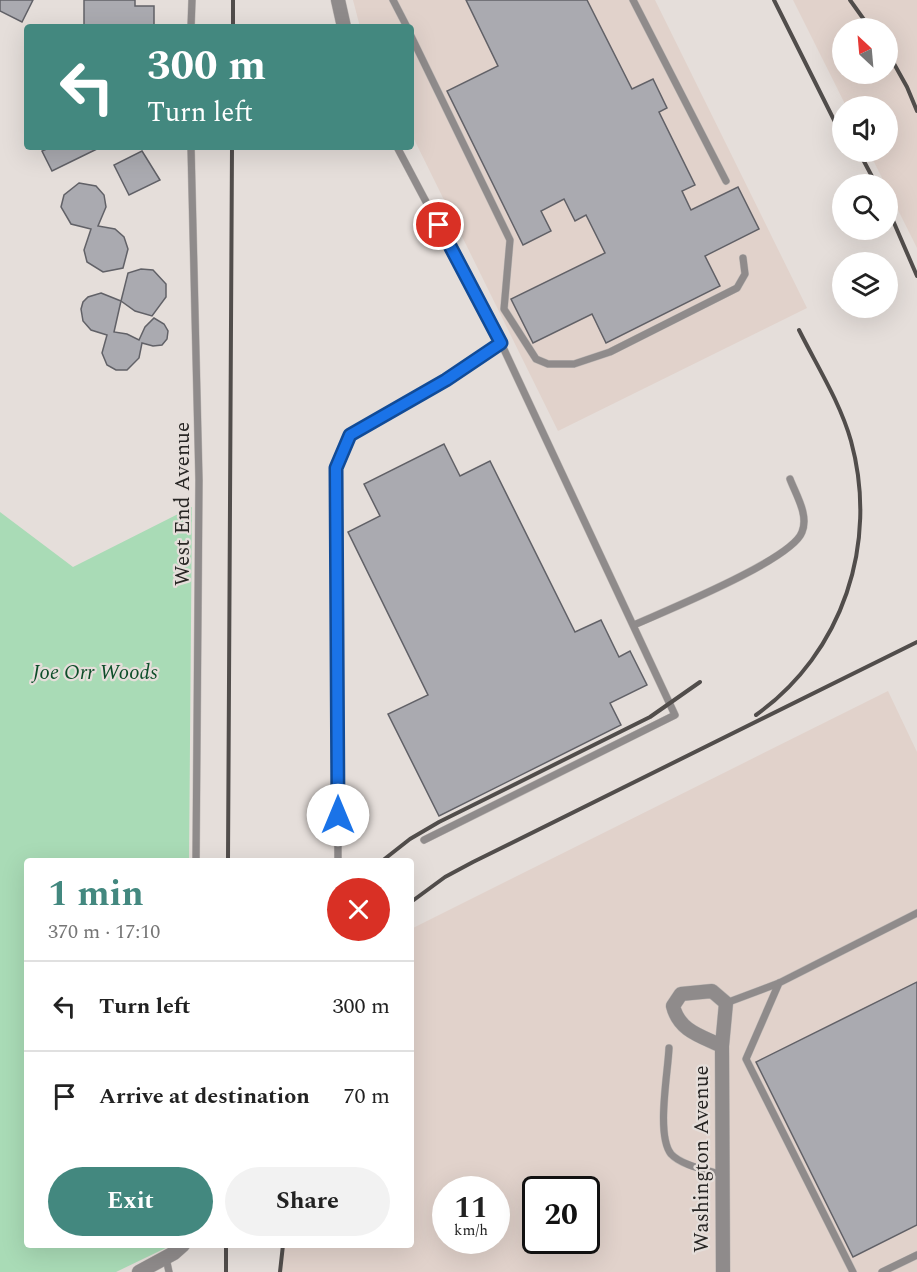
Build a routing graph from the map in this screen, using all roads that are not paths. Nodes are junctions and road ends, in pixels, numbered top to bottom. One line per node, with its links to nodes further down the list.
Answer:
1 (192, 0): 5 (lane)
2 (338, 0): 6 (street)
3 (393, 0): 7 (lane)
4 (633, 0): 11 (lane)
5 (191, 24)
6 (343, 24)
7 (405, 24)
8 (414, 42): 12 (lane)
9 (191, 150): 17 (lane, West End Avenue)
10 (399, 150): 13 (lane)
11 (726, 181)
12 (743, 258)
13 (501, 343): 15 (lane); 18 (lane)
14 (790, 479): 15 (lane)
15 (634, 626): 16 (lane)
16 (424, 840)
17 (196, 858)
18 (338, 858)
19 (917, 914): 20 (lane)
20 (779, 983): 21 (lane); 30 (lane)
21 (726, 1003): 22 (street, Washington Avenue); 22 (street, Washington Avenue)
22 (722, 1046): 24 (street, Washington Avenue)
23 (669, 1048): 24 (lane)
24 (723, 1175): 29 (street, Washington Avenue)
25 (181, 1248): 27 (street)
26 (917, 1255): 31 (lane)
27 (167, 1265): 28 (street)
28 (139, 1272)
29 (723, 1272)
30 (853, 1272)
31 (882, 1272)

